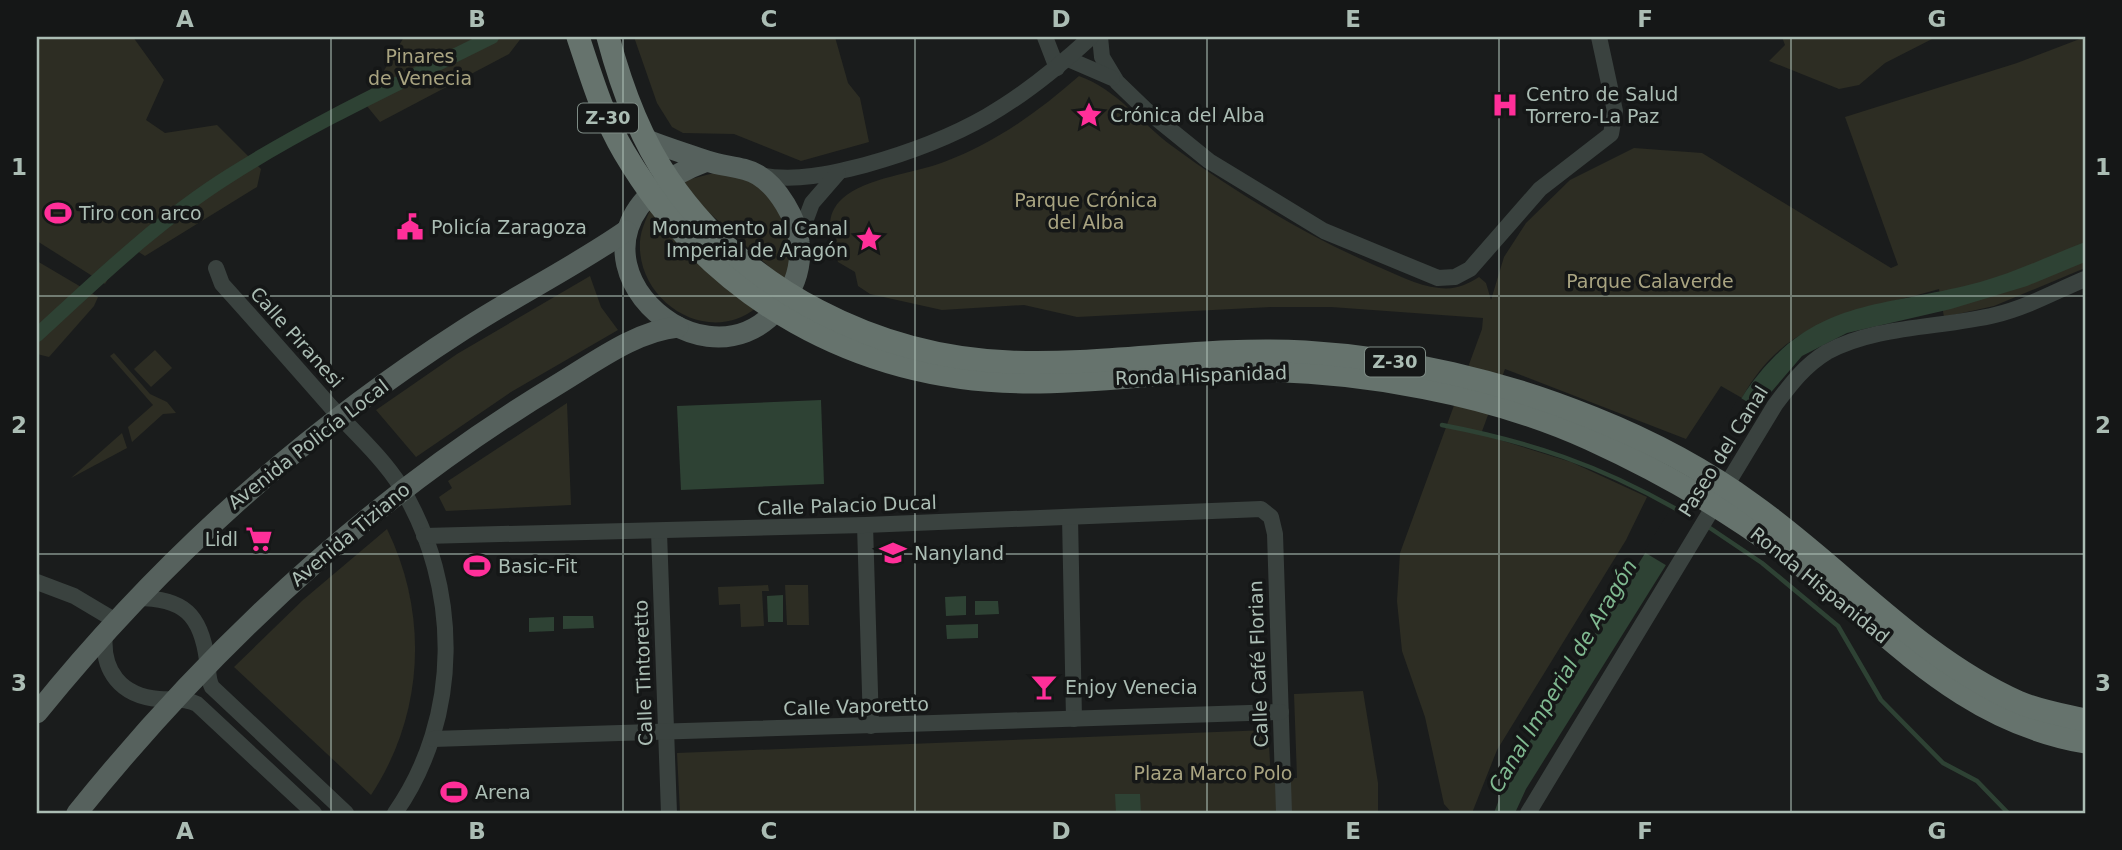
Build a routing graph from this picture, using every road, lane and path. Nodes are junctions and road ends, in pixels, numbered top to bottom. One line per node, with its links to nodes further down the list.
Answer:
1 (578, 37): 13 (highway, Ronda Hispanidad / Z-30)
2 (608, 37): 9 (highway, Ronda Hispanidad / Z-30)
3 (1045, 37): 7 (street)
4 (1091, 37): 7 (street)
5 (1100, 37): 8 (street)
6 (1599, 37): 8 (street)
7 (1062, 63): 8 (street); 11 (street)
8 (1117, 82)
9 (647, 140): 10 (main road); 13 (highway, Ronda Hispanidad / Z-30)
10 (707, 161): 12 (main road); 13 (main road)
11 (838, 173): 12 (street); 15 (street)
12 (759, 176): 15 (main road)
13 (660, 186): 14 (main road); 18 (highway, Ronda Hispanidad / Z-30)
14 (626, 231): 19 (main road); 20 (main road, Avenida Policía Local)
15 (799, 238): 18 (main road)
16 (216, 268): 20 (street, Calle Piranesi)
17 (2085, 279): 46 (street, Paseo del Canal)
18 (783, 302): 19 (main road); 35 (highway, Ronda Hispanidad / Z-30); 39 (highway, Ronda Hispanidad / Z-30)
19 (678, 327): 21 (main road, Avenida Tiziano)
20 (340, 416): 21 (street, Calle Piranesi); 28 (main road, Avenida Policía Local)
21 (402, 490): 26 (street, Calle Piranesi); 30 (main road, Avenida Tiziano)
22 (1269, 514): 23 (street, Calle Palacio Ducal); 32 (street, Calle Café Florian)
23 (1070, 517): 24 (street, Calle Palacio Ducal); 34 (street)
24 (865, 526): 25 (street, Calle Palacio Ducal); 36 (street)
25 (659, 531): 26 (street, Calle Palacio Ducal); 37 (street, Calle Tintoretto)
26 (425, 536): 38 (street, Calle Piranesi)
27 (37, 582): 29 (street)
28 (137, 598): 29 (main road, Avenida Policía Local); 30 (street)
29 (111, 627): 31 (street); 33 (main road, Avenida Policía Local)
30 (208, 664): 31 (main road, Avenida Tiziano); 42 (street)
31 (172, 700): 40 (main road, Avenida Tiziano); 41 (street)
32 (1280, 712): 34 (street, Calle Vaporetto); 45 (street, Calle Café Florian)
33 (37, 713)
34 (1074, 719): 36 (street, Calle Vaporetto)
35 (2085, 720)
36 (871, 726): 37 (street, Calle Vaporetto)
37 (666, 734): 38 (street, Calle Vaporetto); 44 (street, Calle Tintoretto)
38 (433, 739): 43 (street, Calle Piranesi)
39 (2085, 742)
40 (77, 813)
41 (314, 813)
42 (346, 813)
43 (395, 813)
44 (669, 813)
45 (1284, 813)
46 (1528, 813)

